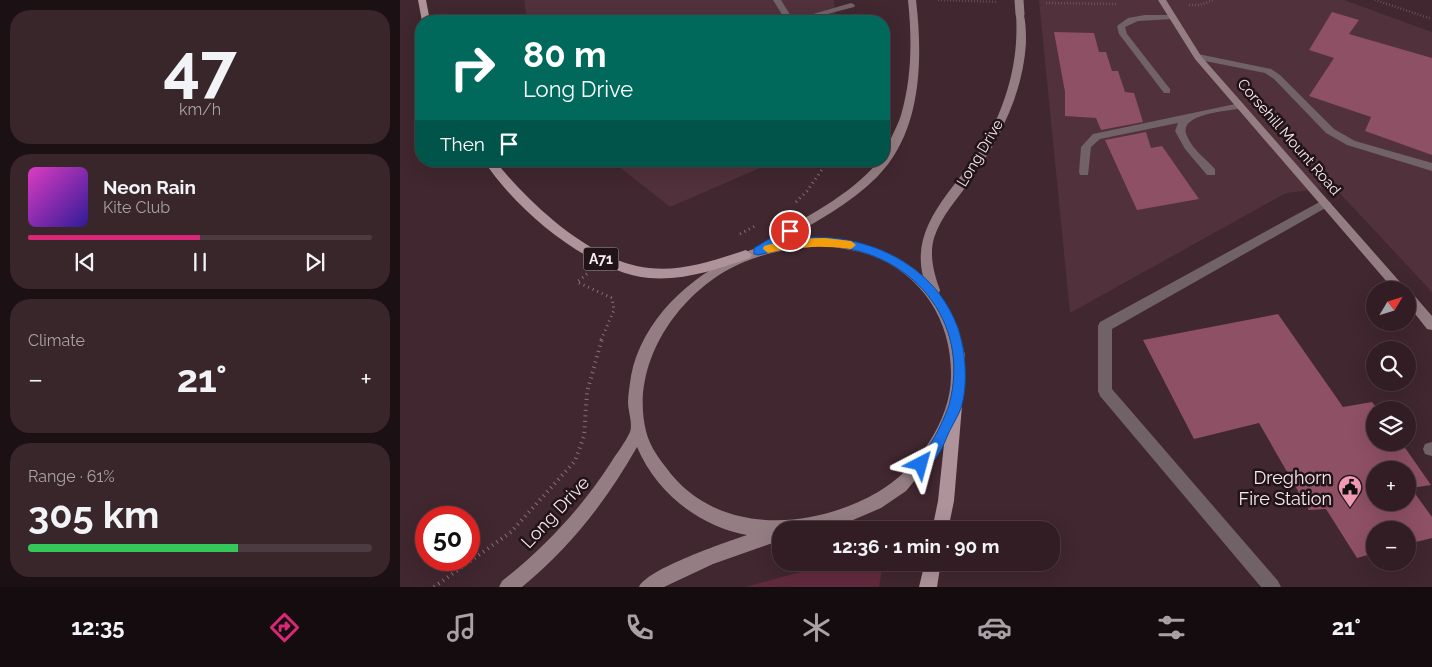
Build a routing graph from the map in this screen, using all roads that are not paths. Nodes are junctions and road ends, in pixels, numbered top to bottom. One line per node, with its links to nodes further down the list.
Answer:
1 (422, 0): 7 (main road)
2 (777, 0): 8 (street)
3 (912, 0): 15 (main road)
4 (1019, 0): 24 (main road, Long Drive, bridge)
5 (1162, 0): 10 (main road, Corsehill Mount Road)
6 (851, 4): 9 (street)
7 (425, 15)
8 (787, 15)
9 (812, 15)
10 (1173, 17): 11 (main road, Corsehill Mount Road); 12 (street)
11 (1198, 57): 13 (main road, Corsehill Mount Road); 18 (street)
12 (1167, 91)
13 (1240, 106): 14 (street); 21 (main road, Corsehill Mount Road)
14 (1187, 118): 19 (street); 20 (street)
15 (890, 152)
16 (494, 167): 22 (main road, A71)
17 (879, 167): 22 (main road)
18 (1432, 167)
19 (1084, 172)
20 (1210, 172)
21 (1325, 202): 23 (main road, Corsehill Mount Road); 37 (street)
22 (752, 253): 24 (main road); 28 (main road)
23 (1393, 281)
24 (937, 298): 27 (main road)
25 (1416, 306): 26 (main road)
26 (1432, 325)
27 (955, 406): 29 (main road); 30 (main road)
28 (638, 432): 31 (main road); 34 (main road, Long Drive)
29 (830, 521)
30 (942, 521)
31 (772, 528)
32 (772, 535): 35 (main road)
33 (931, 571): 36 (main road)
34 (508, 587)
35 (648, 587)
36 (928, 587)
37 (1272, 587)

